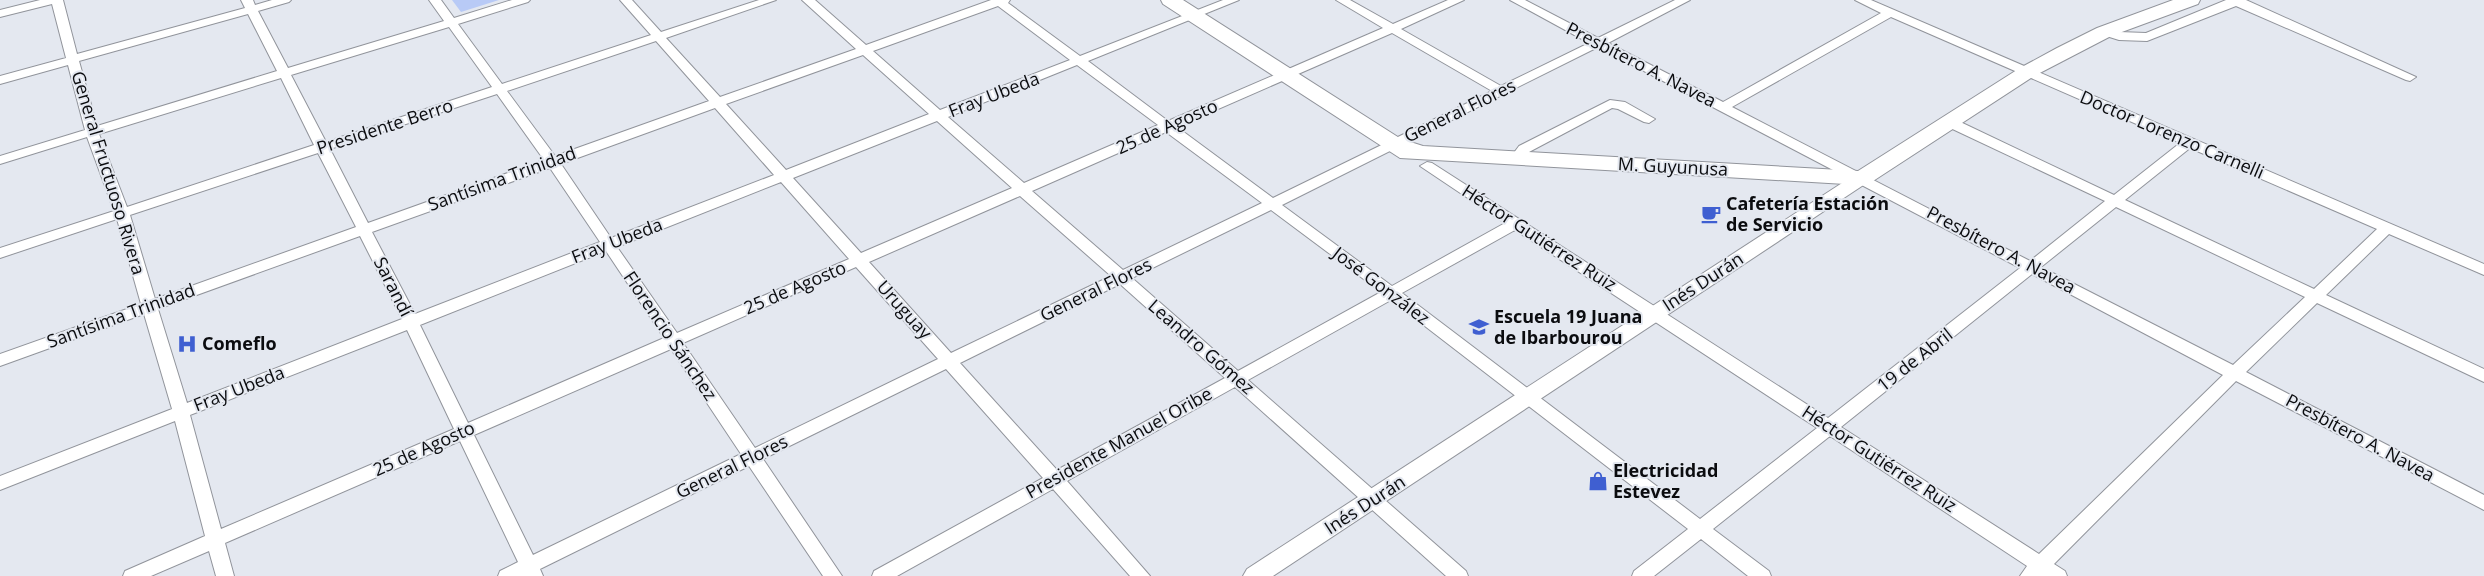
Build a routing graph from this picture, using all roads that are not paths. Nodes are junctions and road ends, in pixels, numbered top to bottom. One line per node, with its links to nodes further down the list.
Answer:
1 (53, 0): 21 (street)
2 (57, 0): 29 (street, General Fructuoso Rivera)
3 (285, 0): 19 (street)
4 (435, 0): 23 (street, Florencio Sánchez)
5 (524, 0): 23 (street)
6 (626, 0): 26 (street, Uruguay)
7 (770, 0): 26 (street, Presidente Berro)
8 (808, 0): 28 (street, Leandro Gómez)
9 (1000, 0): 28 (street, Santísima Trinidad); 30 (street, José González)
10 (1170, 0): 22 (highway, Héctor Gutiérrez Ruiz)
11 (1233, 0): 22 (street, Fray Ubeda)
12 (1342, 0): 24 (street)
13 (1458, 0): 24 (street, 25 de Agosto)
14 (1516, 0): 27 (street, Presbítero A. Navea)
15 (1684, 0): 27 (street, General Flores)
16 (1861, 0): 20 (street, Doctor Lorenzo Carnelli)
17 (2190, 0): 25 (highway, Inés Durán)
18 (2236, 1): 25 (street); 34 (street)
19 (250, 5): 29 (street); 32 (street, Sarandí)
20 (1890, 13): 31 (street, Doctor Lorenzo Carnelli); 39 (street)
21 (0, 14)
22 (1194, 16): 30 (street, Fray Ubeda); 33 (highway, Héctor Gutiérrez Ruiz)
23 (451, 22): 32 (street); 36 (street, Florencio Sánchez)
24 (1393, 29): 33 (street, 25 de Agosto); 37 (street)
25 (2104, 32): 31 (highway, Inés Durán)
26 (659, 36): 36 (street, Presidente Berro); 38 (street, Uruguay)
27 (1598, 42): 37 (street, General Flores); 39 (street, Presbítero A. Navea)
28 (864, 50): 38 (street, Santísima Trinidad); 40 (street, Leandro Gómez)
29 (74, 60): 35 (street); 44 (street, General Fructuoso Rivera)
30 (1080, 61): 40 (street, Fray Ubeda); 43 (street, José González)
31 (2027, 72): 42 (highway, Inés Durán); 45 (street, Doctor Lorenzo Carnelli)
32 (285, 73): 44 (street); 47 (street, Sarandí)
33 (1286, 74): 43 (street, 25 de Agosto); 46 (highway, Héctor Gutiérrez Ruiz)
34 (2410, 77)
35 (0, 80)
36 (500, 89): 47 (street, Presidente Berro); 51 (street, Florencio Sánchez)
37 (1501, 91): 46 (street, General Flores)
38 (718, 102): 51 (street, Santísima Trinidad); 52 (street, Uruguay)
39 (1723, 107): 53 (street, Presbítero A. Navea)
40 (940, 116): 52 (street, Fray Ubeda); 54 (street, Leandro Gómez)
41 (1649, 119): 48 (street)
42 (1949, 122): 53 (highway, Inés Durán); 55 (street)
43 (1167, 128): 54 (street, 25 de Agosto); 56 (street, José González)
44 (92, 132): 49 (street); 57 (street, General Fructuoso Rivera)
45 (2189, 142): 55 (street, 19 de Abril); 59 (street, Doctor Lorenzo Carnelli)
46 (1395, 144): 50 (highway, Héctor Gutiérrez Ruiz); 56 (street, General Flores)
47 (322, 148): 57 (street, Presidente Berro); 60 (street, Sarandí)
48 (1517, 158): 50 (highway, M. Guyunusa); 53 (highway, M. Guyunusa)
49 (0, 160)
50 (1435, 160): 58 (street, Héctor Gutiérrez Ruiz)
51 (552, 161): 60 (street, Santísima Trinidad); 61 (street, Florencio Sánchez)
52 (784, 175): 61 (street, Fray Ubeda); 63 (street, Uruguay)
53 (1862, 178): 64 (street, Presbítero A. Navea); 70 (street, Inés Durán)
54 (1022, 190): 63 (street, 25 de Agosto); 66 (street, Leandro Gómez)
55 (2113, 201): 64 (street, 19 de Abril); 68 (street)
56 (1272, 204): 66 (street, General Flores); 67 (street, José González)
57 (122, 213): 62 (street, Presidente Berro); 69 (street, General Fructuoso Rivera)
58 (1515, 224): 67 (street, Presidente Manuel Oribe); 70 (street, Héctor Gutiérrez Ruiz)
59 (2387, 228): 65 (street, Doctor Lorenzo Carnelli); 68 (street)
60 (363, 229): 69 (street, Santísima Trinidad); 71 (street, Sarandí)
61 (608, 244): 71 (street, Fray Ubeda); 72 (street, Florencio Sánchez)
62 (0, 253)
63 (859, 260): 72 (street, 25 de Agosto); 74 (street, Uruguay)
64 (2034, 267): 75 (street, Presbítero A. Navea); 80 (street, 19 de Abril)
65 (2484, 270)
66 (1121, 278): 74 (street, General Flores); 77 (street, Leandro Gómez)
67 (1392, 293): 77 (street, Presidente Manuel Oribe); 78 (street, José González)
68 (2315, 296): 75 (street); 76 (street)
69 (148, 306): 73 (street, Santísima Trinidad); 79 (street, General Fructuoso Rivera)
70 (1656, 313): 78 (street, Inés Durán); 80 (street, Héctor Gutiérrez Ruiz)
71 (411, 322): 79 (street, Fray Ubeda); 81 (street, Sarandí)
72 (672, 341): 81 (street, 25 de Agosto); 82 (street, Florencio Sánchez)
73 (0, 360)
74 (949, 361): 82 (street, General Flores); 83 (street, Uruguay)
75 (2235, 373): 86 (street, Presbítero A. Navea); 89 (street)
76 (2484, 376)
77 (1237, 378): 83 (street, Presidente Manuel Oribe); 85 (street, Leandro Gómez)
78 (1527, 398): 85 (street, Inés Durán); 87 (street, José González)
79 (181, 412): 84 (street, Fray Ubeda); 88 (street, General Fructuoso Rivera)
80 (1830, 427): 87 (street, 19 de Abril); 89 (street, Héctor Gutiérrez Ruiz)
81 (465, 431): 88 (street, 25 de Agosto); 90 (street, Sarandí)
82 (751, 457): 90 (street, General Flores); 94 (street, Florencio Sánchez)
83 (1056, 479): 95 (street, Presidente Manuel Oribe); 96 (street, Uruguay)
84 (0, 483)
85 (1374, 499): 97 (street, Inés Durán); 98 (street, Leandro Gómez)
86 (2482, 499)
87 (1700, 529): 99 (street, 19 de Abril); 100 (street, José González)
88 (215, 540): 91 (street, 25 de Agosto); 92 (street, General Fructuoso Rivera)
89 (2034, 570): 101 (street, Héctor Gutiérrez Ruiz)
90 (531, 571): 93 (street, General Flores)
91 (132, 576)
92 (225, 576)
93 (507, 576)
94 (833, 576)
95 (880, 576)
96 (1141, 576)
97 (1255, 576)
98 (1460, 576)
99 (1641, 576)
100 (1762, 576)
101 (2058, 576)

